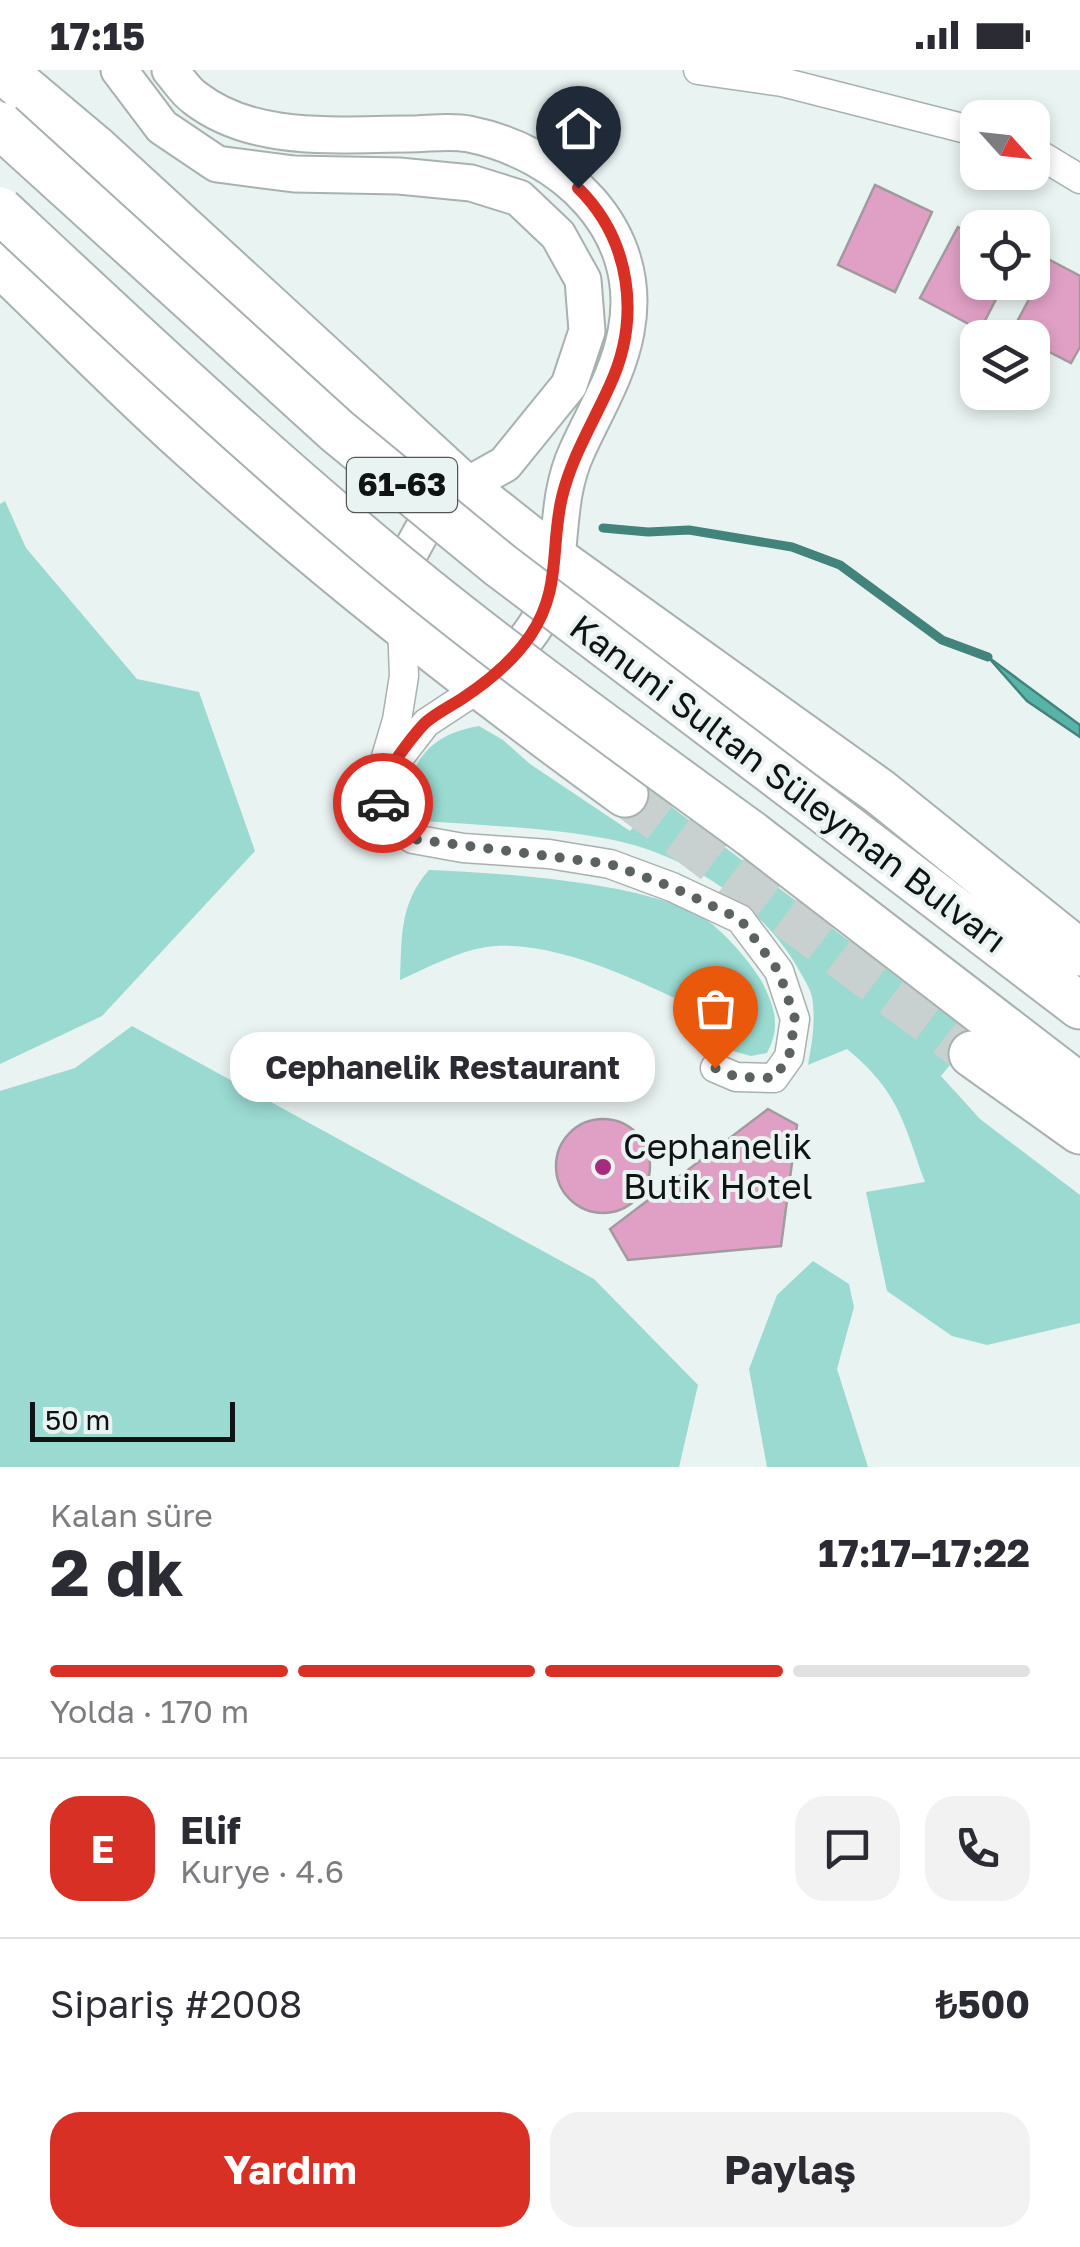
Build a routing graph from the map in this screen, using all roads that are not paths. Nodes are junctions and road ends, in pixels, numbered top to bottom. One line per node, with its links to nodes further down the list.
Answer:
1 (2, 70): 11 (main road, 61-63)
2 (119, 70): 11 (street)
3 (170, 70): 12 (street)
4 (698, 70): 6 (street)
5 (0, 126): 18 (main road, Kanuni Sultan Süleyman Bulvarı / 61-63, bridge)
6 (960, 127)
7 (1050, 160): 8 (street)
8 (1080, 178)
9 (0, 210): 21 (main road, Kanuni Sultan Süleyman Bulvarı / 61-63, bridge)
10 (0, 263): 13 (main road, 61-63)
11 (464, 487): 12 (main road, 61-63); 13 (street)
12 (555, 559): 14 (street); 17 (main road, 61-63)
13 (402, 624): 14 (main road, 61-63); 15 (street)
14 (479, 688): 15 (street); 16 (main road, 61-63)
15 (378, 784): 20 (street)
16 (624, 794)
17 (1080, 953)
18 (1080, 1006)
19 (972, 1054): 22 (main road)
20 (715, 1068)
21 (1080, 1087)
22 (1080, 1131)

